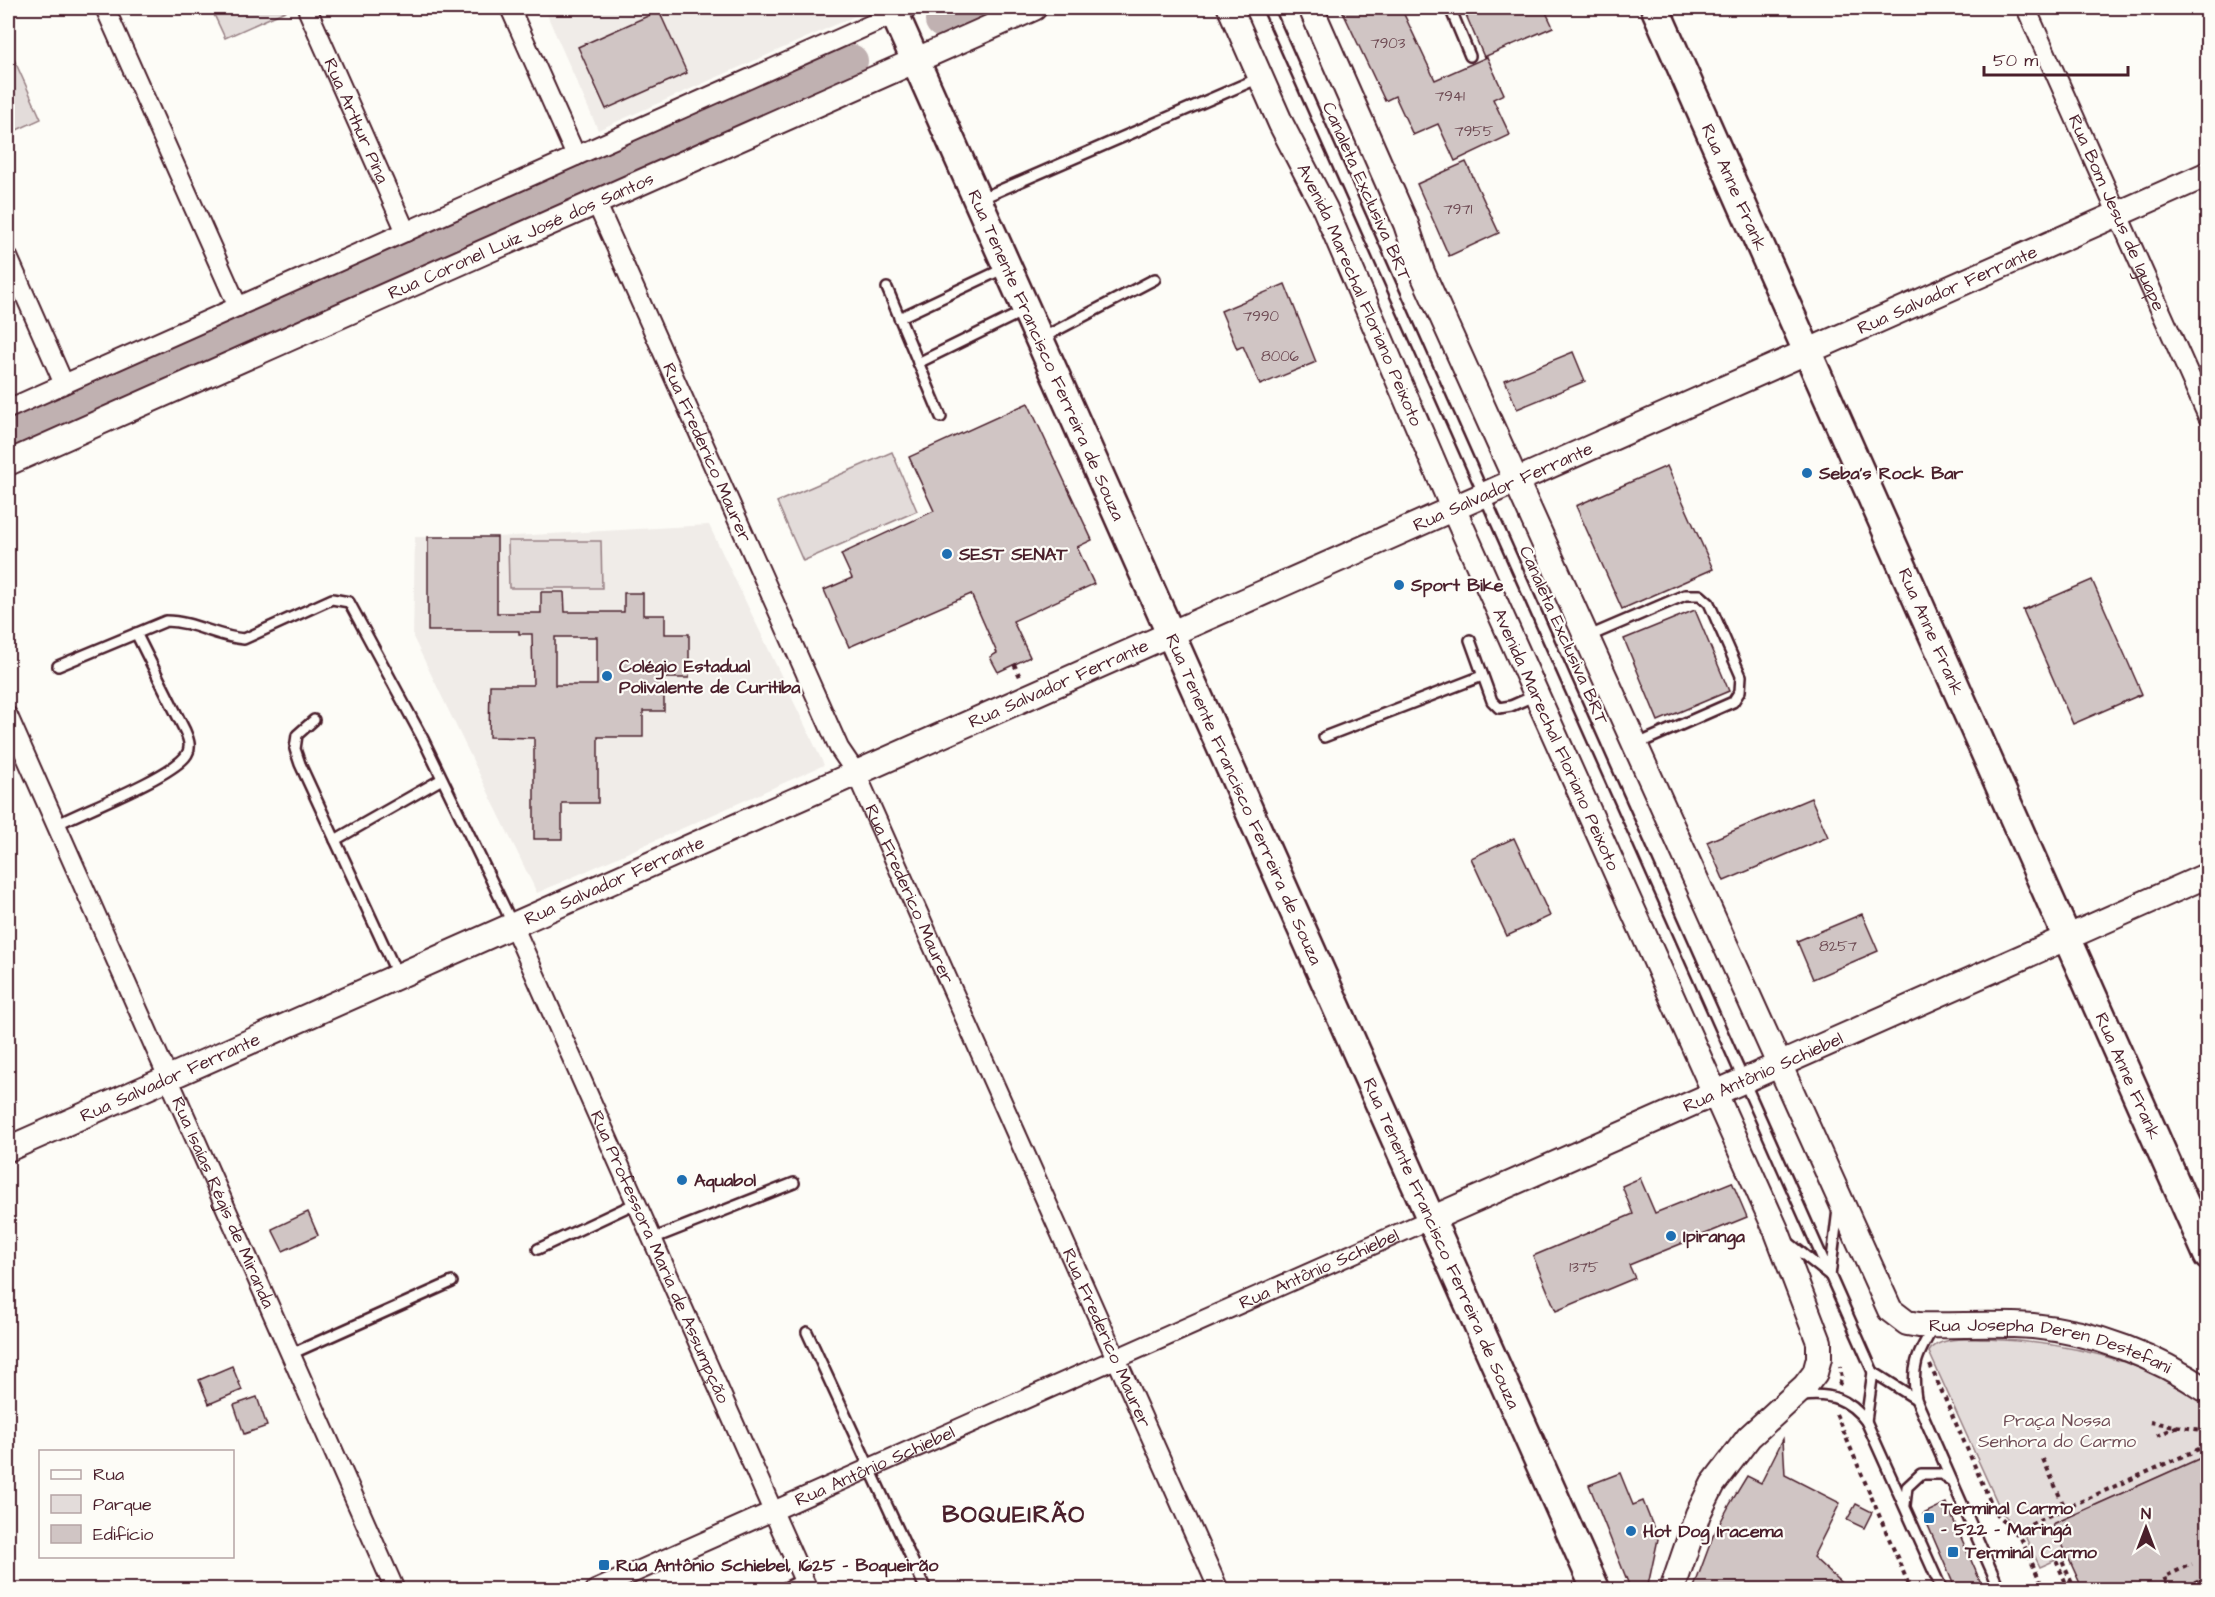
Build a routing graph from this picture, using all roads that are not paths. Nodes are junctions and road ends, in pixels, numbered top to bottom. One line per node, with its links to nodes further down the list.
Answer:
1 (105, 8): 25 (street)
2 (510, 8): 15 (street)
3 (1034, 8): 13 (street, Rua Coronel Luiz José dos Santos)
4 (1230, 8): 14 (street, Avenida Marechal Floriano Peixoto)
5 (1268, 8): 37 (lane, Canaleta Exclusiva BRT)
6 (1311, 8): 36 (street)
7 (1450, 8): 12 (lane)
8 (1655, 8): 29 (main road, Rua Anne Frank)
9 (2026, 8): 19 (street, Rua Bom Jesus de Iguape)
10 (308, 10): 20 (street, Rua Arthur Pina)
11 (898, 10): 13 (main road, Rua Tenente Francisco Ferreira de Souza); 15 (street)
12 (1470, 56)
13 (915, 60): 17 (main road, Rua Tenente Francisco Ferreira de Souza); 18 (street, Rua Coronel Luiz José dos Santos)
14 (1260, 78): 17 (lane); 38 (street, Avenida Marechal Floriano Peixoto)
15 (576, 156): 20 (street)
16 (2208, 174): 19 (street, Rua Salvador Ferrante)
17 (978, 200): 22 (main road, Rua Tenente Francisco Ferreira de Souza)
18 (596, 202): 35 (street, Rua Coronel Luiz José dos Santos); 50 (street, Rua Frederico Maurer)
19 (2117, 214): 29 (street, Rua Salvador Ferrante); 34 (street, Rua Bom Jesus de Iguape)
20 (406, 232): 25 (street)
21 (8, 257): 31 (street)
22 (1007, 267): 26 (main road, Rua Tenente Francisco Ferreira de Souza); 27 (lane)
23 (1155, 279): 28 (lane)
24 (887, 288): 27 (lane)
25 (238, 307): 31 (street)
26 (1026, 310): 28 (main road, Rua Tenente Francisco Ferreira de Souza); 30 (lane)
27 (899, 318): 30 (lane)
28 (1039, 339): 40 (main road, Rua Tenente Francisco Ferreira de Souza)
29 (1807, 351): 36 (street, Rua Salvador Ferrante); 56 (main road, Rua Anne Frank)
30 (918, 363): 33 (lane)
31 (64, 384): 32 (street)
32 (8, 409)
33 (940, 417)
34 (2208, 417)
35 (8, 463)
36 (1516, 480): 37 (street, Rua Salvador Ferrante); 41 (street)
37 (1484, 495): 38 (street, Rua Salvador Ferrante); 60 (lane, Canaleta Exclusiva BRT)
38 (1453, 508): 40 (street, Rua Salvador Ferrante); 45 (street, Avenida Marechal Floriano Peixoto)
39 (136, 633): 43 (lane); 51 (lane); 52 (lane)
40 (1171, 634): 50 (street, Rua Salvador Ferrante); 66 (main road, Rua Tenente Francisco Ferreira de Souza)
41 (1587, 637): 49 (street); 49 (lane)
42 (1470, 640): 44 (lane)
43 (58, 666)
44 (1482, 676): 45 (lane); 48 (lane)
45 (1536, 695): 61 (street, Avenida Marechal Floriano Peixoto)
46 (8, 716): 52 (street, Rua Isaías Régis de Miranda)
47 (314, 720): 53 (lane)
48 (1324, 737)
49 (1635, 745): 58 (street)
50 (856, 773): 55 (street, Rua Salvador Ferrante); 76 (street, Rua Frederico Maurer)
51 (442, 779): 53 (lane); 55 (lane)
52 (56, 825): 59 (street, Rua Isaías Régis de Miranda)
53 (335, 840): 57 (lane)
54 (2208, 875): 56 (street, Rua Antônio Schiebel)
55 (513, 925): 57 (street, Rua Salvador Ferrante); 65 (street, Rua Professora Maria de Assumpção)
56 (2067, 937): 58 (street, Rua Antônio Schiebel); 70 (main road, Rua Anne Frank)
57 (398, 976): 59 (street, Rua Salvador Ferrante)
58 (1780, 1064): 60 (street, Rua Antônio Schiebel); 64 (street)
59 (168, 1078): 62 (street, Rua Salvador Ferrante); 75 (street, Rua Isaías Régis de Miranda)
60 (1743, 1081): 61 (street, Rua Antônio Schiebel); 71 (lane, Canaleta Exclusiva BRT)
61 (1713, 1094): 66 (street, Rua Antônio Schiebel); 67 (street, Avenida Marechal Floriano Peixoto)
62 (8, 1149)
63 (794, 1183): 68 (lane)
64 (1839, 1197): 71 (lane); 73 (street, Rua Josepha Deren Destefani)
65 (636, 1203): 68 (street, Rua Professora Maria de Assumpção); 69 (lane)
66 (1431, 1219): 76 (street, Rua Antônio Schiebel); 92 (main road, Rua Tenente Francisco Ferreira de Souza)
67 (1777, 1232): 71 (lane, Canaleta Exclusiva BRT); 79 (street, Avenida Marechal Floriano Peixoto)
68 (652, 1239): 85 (street, Rua Professora Maria de Assumpção)
69 (538, 1249)
70 (2208, 1256)
71 (1830, 1276): 77 (lane, Canaleta Exclusiva BRT)
72 (452, 1282): 75 (lane)
73 (1934, 1326): 78 (street, Rua Josepha Deren Destefani); 80 (lane)
74 (807, 1332): 82 (lane)
75 (291, 1354): 88 (street, Rua Isaías Régis de Miranda)
76 (1116, 1359): 82 (street, Rua Antônio Schiebel); 91 (street, Rua Frederico Maurer)
77 (1873, 1372): 80 (lane); 81 (lane)
78 (2208, 1390)
79 (1792, 1397): 81 (lane); 93 (street)
80 (1916, 1399): 83 (lane)
81 (1866, 1421): 84 (lane)
82 (869, 1468): 85 (street, Rua Antônio Schiebel); 90 (lane)
83 (1955, 1487): 84 (lane); 95 (lane)
84 (1905, 1507): 94 (lane)
85 (773, 1511): 86 (street, Rua Professora Maria de Assumpção); 87 (street, Rua Antônio Schiebel)
86 (806, 1584): 89 (lane)
87 (601, 1588)
88 (395, 1590)
89 (781, 1590)
90 (926, 1590)
91 (1219, 1590)
92 (1596, 1590)
93 (1672, 1590)
94 (1942, 1590)
95 (2000, 1590)

